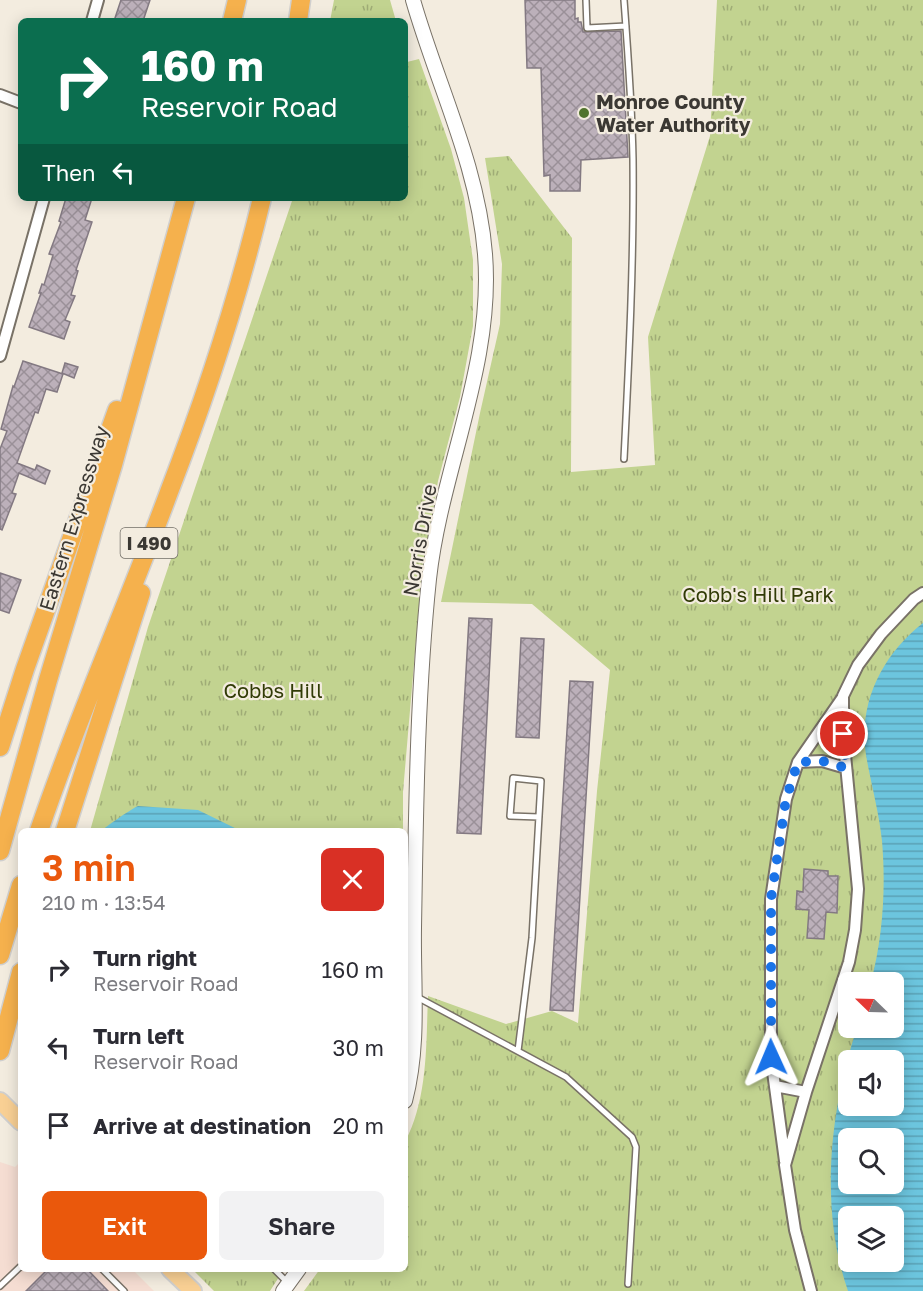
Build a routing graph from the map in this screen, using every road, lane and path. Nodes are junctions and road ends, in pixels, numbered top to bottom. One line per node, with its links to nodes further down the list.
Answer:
1 (98, 0): 7 (street)
2 (237, 0): 8 (highway)
3 (302, 0): 9 (highway)
4 (413, 0): 32 (street, Norris Drive)
5 (586, 0): 10 (lane)
6 (624, 0): 10 (lane)
7 (93, 18)
8 (233, 18)
9 (299, 18)
10 (626, 26): 20 (lane)
11 (0, 95): 12 (street)
12 (18, 102)
13 (43, 201): 17 (street)
14 (185, 201): 16 (highway, Eastern Expressway / I 490)
15 (261, 201): 19 (highway, I 490)
16 (166, 272): 23 (highway); 29 (highway, Eastern Expressway / I 490)
17 (5, 322): 18 (street)
18 (0, 356)
19 (192, 429): 27 (highway, I 490); 28 (highway)
20 (624, 459)
21 (923, 593): 22 (street)
22 (843, 696): 24 (street); 25 (street)
23 (0, 747)
24 (798, 762): 25 (street); 37 (street)
25 (846, 768): 39 (street)
26 (539, 817): 26 (lane); 36 (lane)
27 (40, 828)
28 (67, 828)
29 (0, 851)
30 (18, 895): 31 (highway)
31 (0, 955)
32 (410, 975): 34 (street, Norris Drive)
33 (18, 983): 35 (highway)
34 (414, 996): 36 (lane); 38 (street, Norris Drive)
35 (0, 1051)
36 (518, 1051): 48 (lane)
37 (775, 1086): 39 (street); 42 (street)
38 (408, 1088)
39 (806, 1092): 42 (street)
40 (0, 1101): 41 (main road)
41 (18, 1119)
42 (785, 1166): 53 (street)
43 (18, 1269): 49 (lane)
44 (105, 1272): 51 (lane)
45 (173, 1272): 52 (main road)
46 (276, 1272): 50 (lane)
47 (296, 1272): 50 (street)
48 (628, 1284)
49 (0, 1286)
50 (286, 1287)
51 (124, 1291)
52 (193, 1291)
53 (811, 1291)

